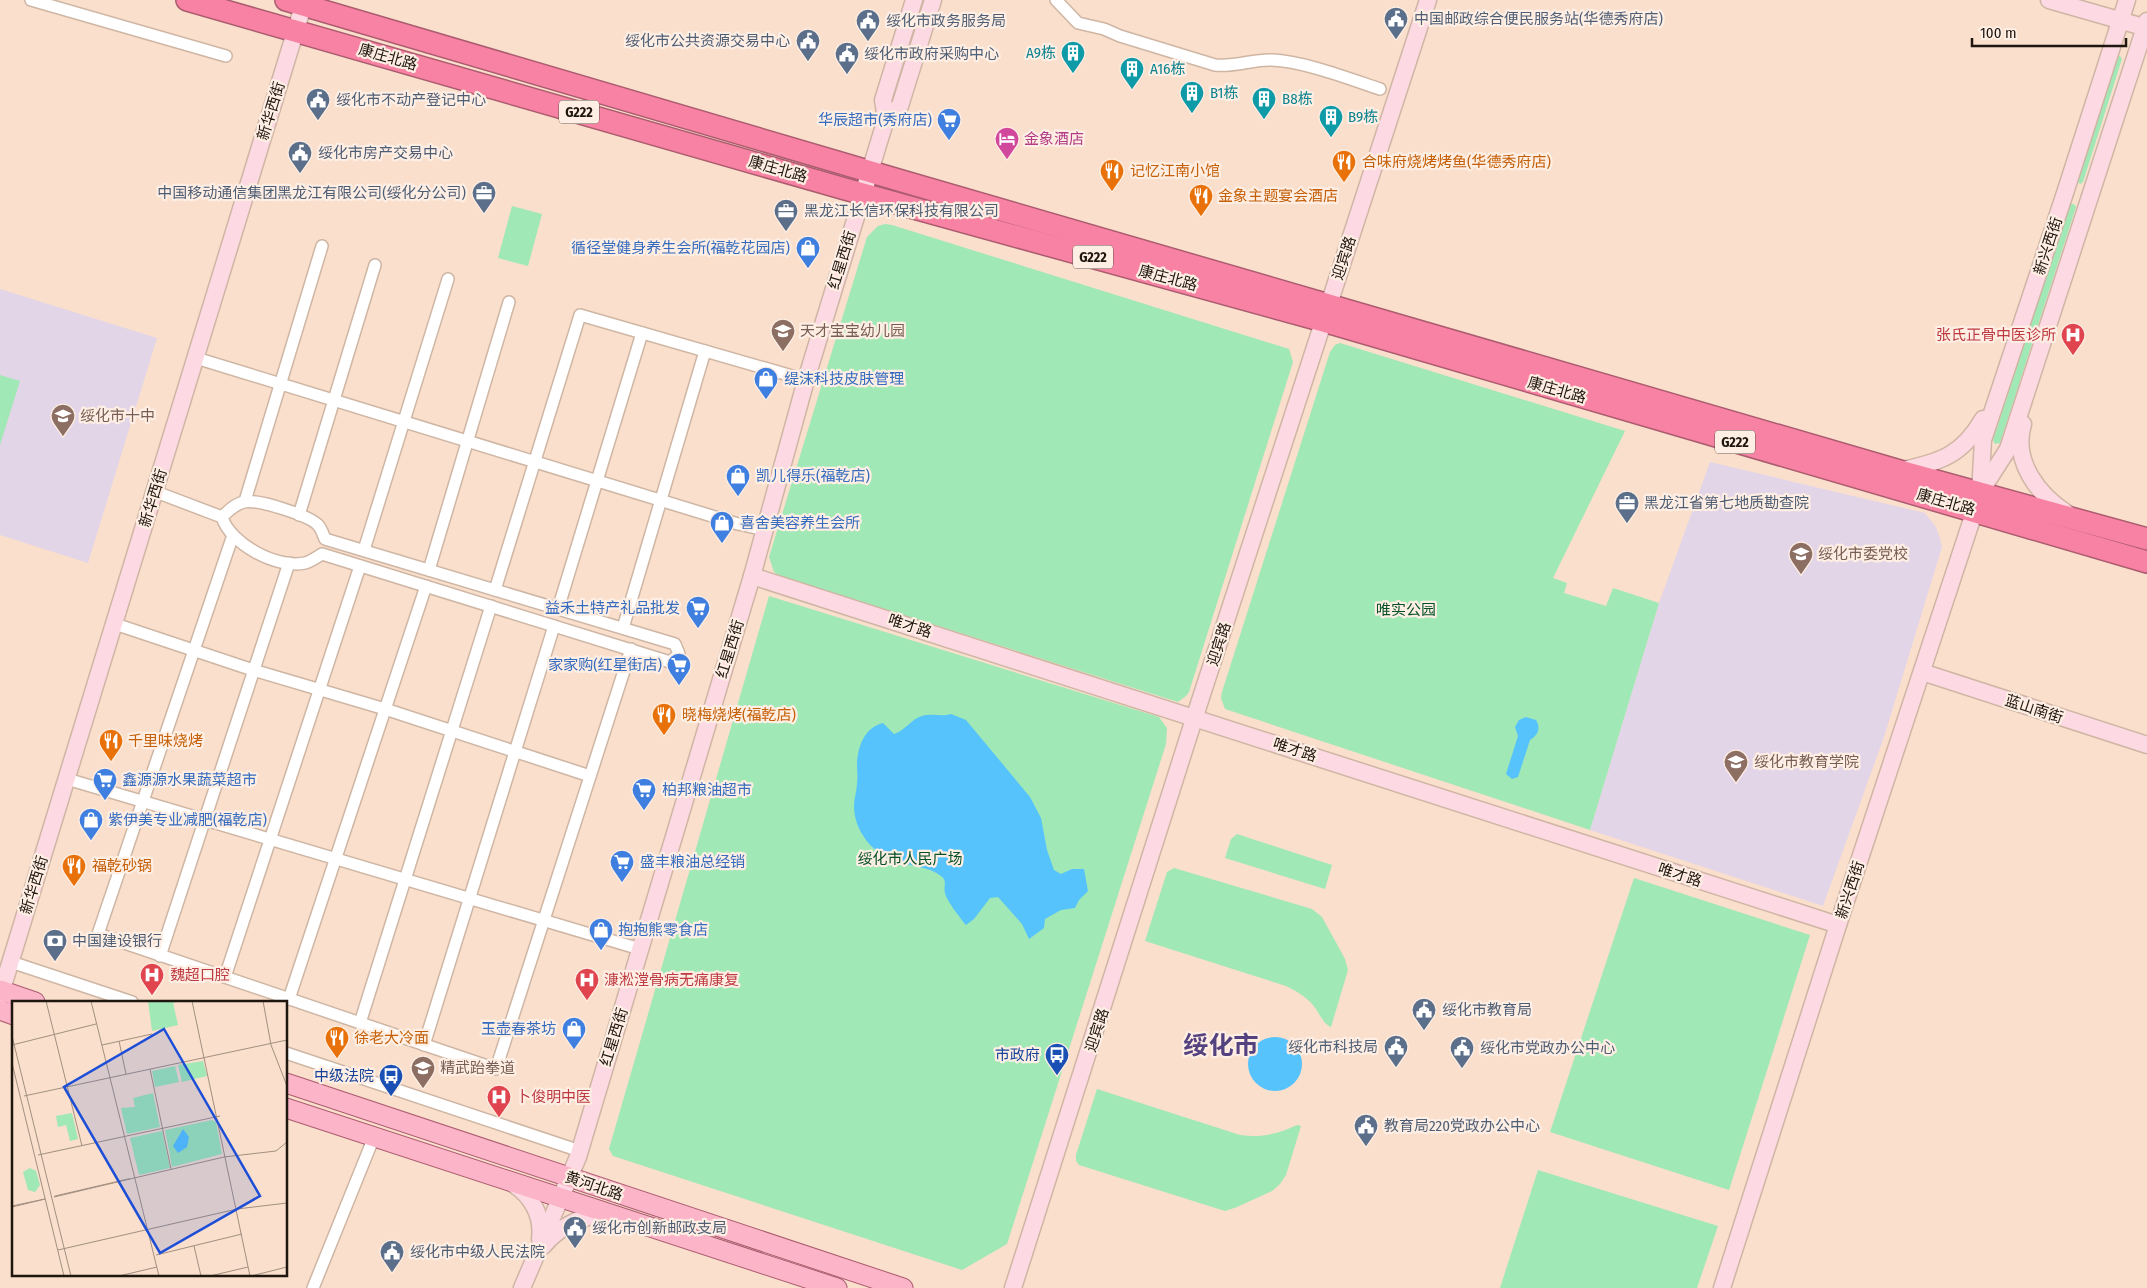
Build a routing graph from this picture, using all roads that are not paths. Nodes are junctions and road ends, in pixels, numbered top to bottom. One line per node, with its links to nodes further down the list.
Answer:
1 (31, 0): 14 (street)
2 (187, 0): 13 (highway, 康庄北路 / G222)
3 (914, 0): 16 (main road, 红星西街)
4 (933, 0): 16 (main road, 红星西街)
5 (1056, 0): 15 (street)
6 (1428, 0): 25 (main road, 迎宾路)
7 (2049, 0): 10 (main road)
8 (2127, 0): 11 (main road, 新兴西街)
9 (298, 2): 13 (main road, 新华西街); 17 (highway, 康庄北路 / G222)
10 (2103, 7): 11 (main road)
11 (2120, 20): 12 (main road); 18 (main road, 新兴西街)
12 (2146, 25): 20 (main road, 新兴西街)
13 (295, 30): 19 (highway, 康庄北路 / G222); 30 (main road, 新华西街)
14 (226, 56)
15 (1380, 89)
16 (886, 119): 17 (main road, 红星西街)
17 (869, 171): 19 (main road, 红星西街); 25 (highway, 康庄北路 / G222)
18 (2066, 190): 20 (main road); 27 (main road, 新兴西街)
19 (862, 194): 25 (highway, 康庄北路 / G222); 31 (main road, 红星西街)
20 (2090, 198): 28 (main road, 新兴西街)
21 (322, 246): 32 (street)
22 (375, 265): 33 (street)
23 (448, 280): 34 (street)
24 (509, 302): 35 (street)
25 (1326, 313): 37 (highway, 康庄北路 / G222); 42 (highway, 康庄北路 / G222); 68 (main road, 迎宾路)
26 (642, 333): 29 (street); 36 (street); 38 (street)
27 (2019, 334): 37 (main road); 42 (main road, 新兴西街)
28 (2042, 341): 42 (main road, 新兴西街); 45 (main road)
29 (705, 352): 31 (street); 40 (street)
30 (196, 358): 32 (street); 39 (main road, 新华西街)
31 (806, 380): 46 (main road, 红星西街)
32 (281, 383): 33 (street); 41 (street)
33 (334, 399): 34 (street); 43 (street)
34 (404, 421): 35 (street); 49 (street)
35 (468, 441): 36 (street); 53 (street)
36 (536, 461): 38 (street); 56 (street)
37 (1900, 471): 42 (highway, 康庄北路 / G222)
38 (597, 480): 40 (street); 58 (street)
39 (156, 492): 44 (street); 59 (main road, 新华西街)
40 (661, 500): 46 (street); 61 (street)
41 (245, 501): 43 (street); 44 (street)
42 (1978, 502): 45 (highway, 康庄北路 / G222); 50 (highway, 康庄北路 / G222); 65 (main road, 新兴西街)
43 (299, 515): 49 (street)
44 (222, 517): 47 (street)
45 (2076, 519): 48 (highway, 康庄北路 / G222)
46 (765, 530): 54 (main road, 红星西街)
47 (232, 535): 51 (street); 63 (street)
48 (2147, 539)
49 (364, 550): 53 (street)
50 (2147, 562)
51 (289, 563): 52 (street); 64 (street)
52 (360, 566): 55 (street); 66 (street)
53 (429, 570): 56 (street)
54 (752, 576): 68 (main road, 唯才路); 82 (main road, 红星西街)
55 (426, 586): 57 (street); 67 (street)
56 (495, 590): 58 (street)
57 (492, 606): 60 (street); 69 (street)
58 (558, 608): 61 (street)
59 (115, 624): 63 (street); 73 (main road, 新华西街)
60 (554, 626): 62 (street); 71 (street)
61 (623, 628): 62 (street)
62 (631, 649): 72 (street)
63 (193, 651): 64 (street); 74 (street)
64 (252, 670): 66 (street); 75 (street)
65 (1922, 672): 70 (main road, 蓝山南街); 81 (main road, 新兴西街)
66 (319, 690): 67 (street); 76 (street)
67 (385, 709): 69 (street); 77 (street)
68 (1195, 716): 81 (main road, 唯才路); 108 (main road, 迎宾路)
69 (451, 731): 71 (street); 78 (street)
70 (2147, 745)
71 (514, 751): 72 (street); 79 (street)
72 (590, 776): 80 (street)
73 (67, 779): 74 (street); 84 (main road, 新华西街)
74 (142, 801): 75 (street); 83 (street)
75 (204, 819): 76 (street); 83 (street)
76 (270, 839): 77 (street); 85 (street)
77 (336, 858): 78 (street); 87 (street)
78 (405, 879): 79 (street); 92 (street)
79 (470, 898): 80 (street); 93 (street)
80 (544, 920): 82 (street); 93 (street)
81 (1838, 925): 109 (main road, 新兴西街)
82 (640, 949): 98 (main road, 红星西街)
83 (160, 956): 85 (street)
84 (11, 962): 86 (main road, 新华西街); 89 (street)
85 (226, 977): 87 (street)
86 (1, 992): 88 (main road)
87 (289, 999): 92 (street)
88 (31, 1001)
89 (129, 1001)
90 (0, 1010): 91 (main road)
91 (12, 1014)
92 (360, 1022): 93 (street)
93 (424, 1044)
94 (288, 1054): 98 (street)
95 (288, 1084): 99 (main road, 黄河北路)
96 (288, 1109): 97 (main road, 黄河北路)
97 (374, 1137): 100 (main road, 黄河北路); 104 (street)
98 (580, 1151): 99 (main road, 红星西街)
99 (569, 1178): 101 (main road, 红星西街); 107 (main road, 黄河北路)
100 (507, 1180): 101 (main road, 黄河北路); 103 (main road)
101 (560, 1198): 102 (main road, 黄河北路); 103 (main road, 红星西街)
102 (605, 1213): 103 (main road); 106 (main road, 黄河北路)
103 (536, 1256): 105 (main road)
104 (313, 1288)
105 (522, 1288)
106 (837, 1288)
107 (903, 1288)
108 (1013, 1288)
109 (1722, 1288)

